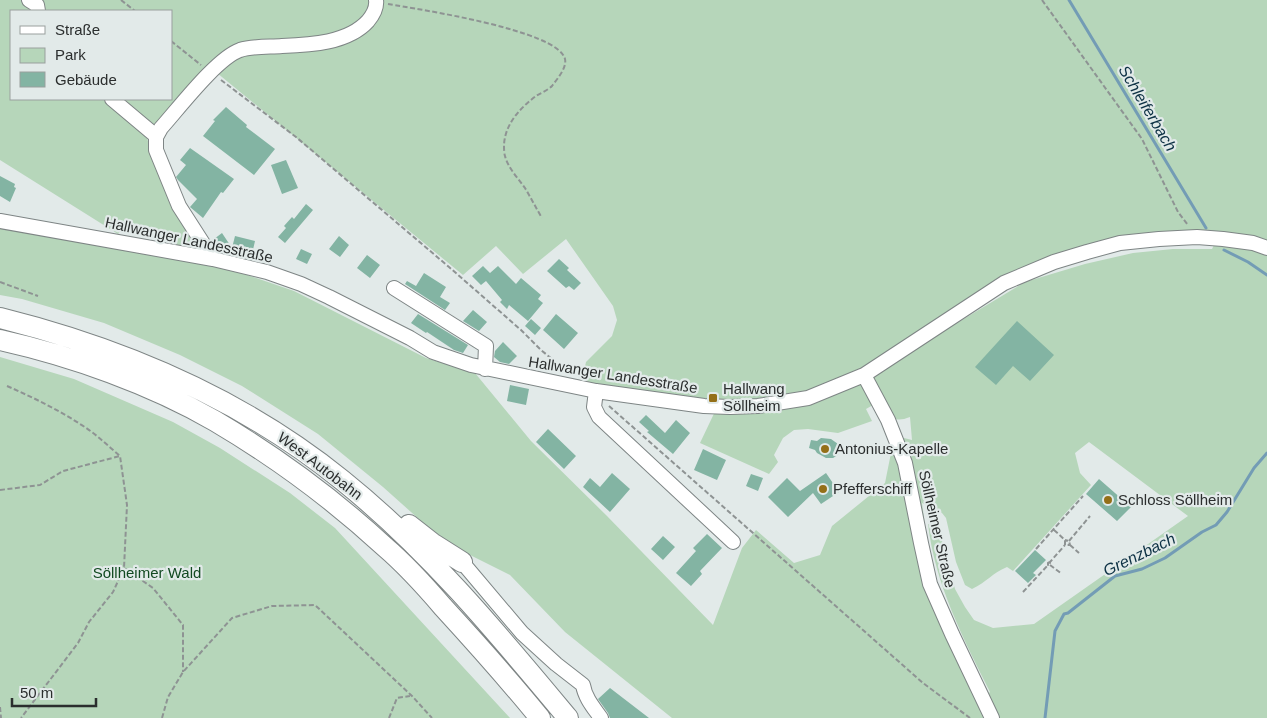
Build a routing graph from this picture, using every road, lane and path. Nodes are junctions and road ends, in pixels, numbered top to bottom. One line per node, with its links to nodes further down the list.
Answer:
1 (29, 0): 5 (street)
2 (121, 0): 6 (path)
3 (1042, 0): 11 (path)
4 (377, 1): 8 (street); 9 (path)
5 (38, 10)
6 (134, 10)
7 (113, 100): 8 (street)
8 (156, 136): 13 (street)
9 (542, 218)
10 (0, 221): 13 (street, Hallwanger Landesstraße)
11 (1197, 237): 12 (street, Hallwanger Landesstraße); 20 (street, Hallwanger Landesstraße)
12 (1267, 248)
13 (213, 259): 19 (street, Hallwanger Landesstraße)
14 (0, 282): 16 (path)
15 (394, 288): 19 (street)
16 (38, 296)
17 (0, 318): 27 (highway, West Autobahn)
18 (0, 340): 49 (highway, West Autobahn)
19 (485, 369): 22 (street, Hallwanger Landesstraße)
20 (864, 375): 22 (street, Hallwanger Landesstraße); 52 (street, Söllheimer Straße)
21 (7, 386): 23 (path)
22 (596, 392): 31 (street)
23 (120, 456): 24 (path); 38 (path)
24 (0, 490)
25 (1083, 496): 28 (path)
26 (1090, 516): 30 (path)
27 (385, 517): 36 (highway); 50 (highway, West Autobahn)
28 (1053, 530): 29 (path); 34 (path)
29 (1064, 540): 30 (path); 32 (path)
30 (1069, 541): 33 (path)
31 (733, 542)
32 (1065, 545): 33 (path); 37 (path)
33 (1070, 545): 35 (path)
34 (1036, 549)
35 (1079, 553)
36 (462, 562): 51 (street)
37 (1050, 564): 39 (path); 40 (path)
38 (124, 568): 41 (path); 45 (path)
39 (1062, 574)
40 (1024, 592)
41 (183, 672): 42 (path); 46 (path)
42 (412, 696): 47 (path); 48 (path)
43 (0, 707): 44 (path)
44 (1, 718)
45 (21, 718)
46 (162, 718)
47 (389, 718)
48 (432, 718)
49 (540, 718)
50 (568, 718)
51 (601, 718)
52 (992, 718)

